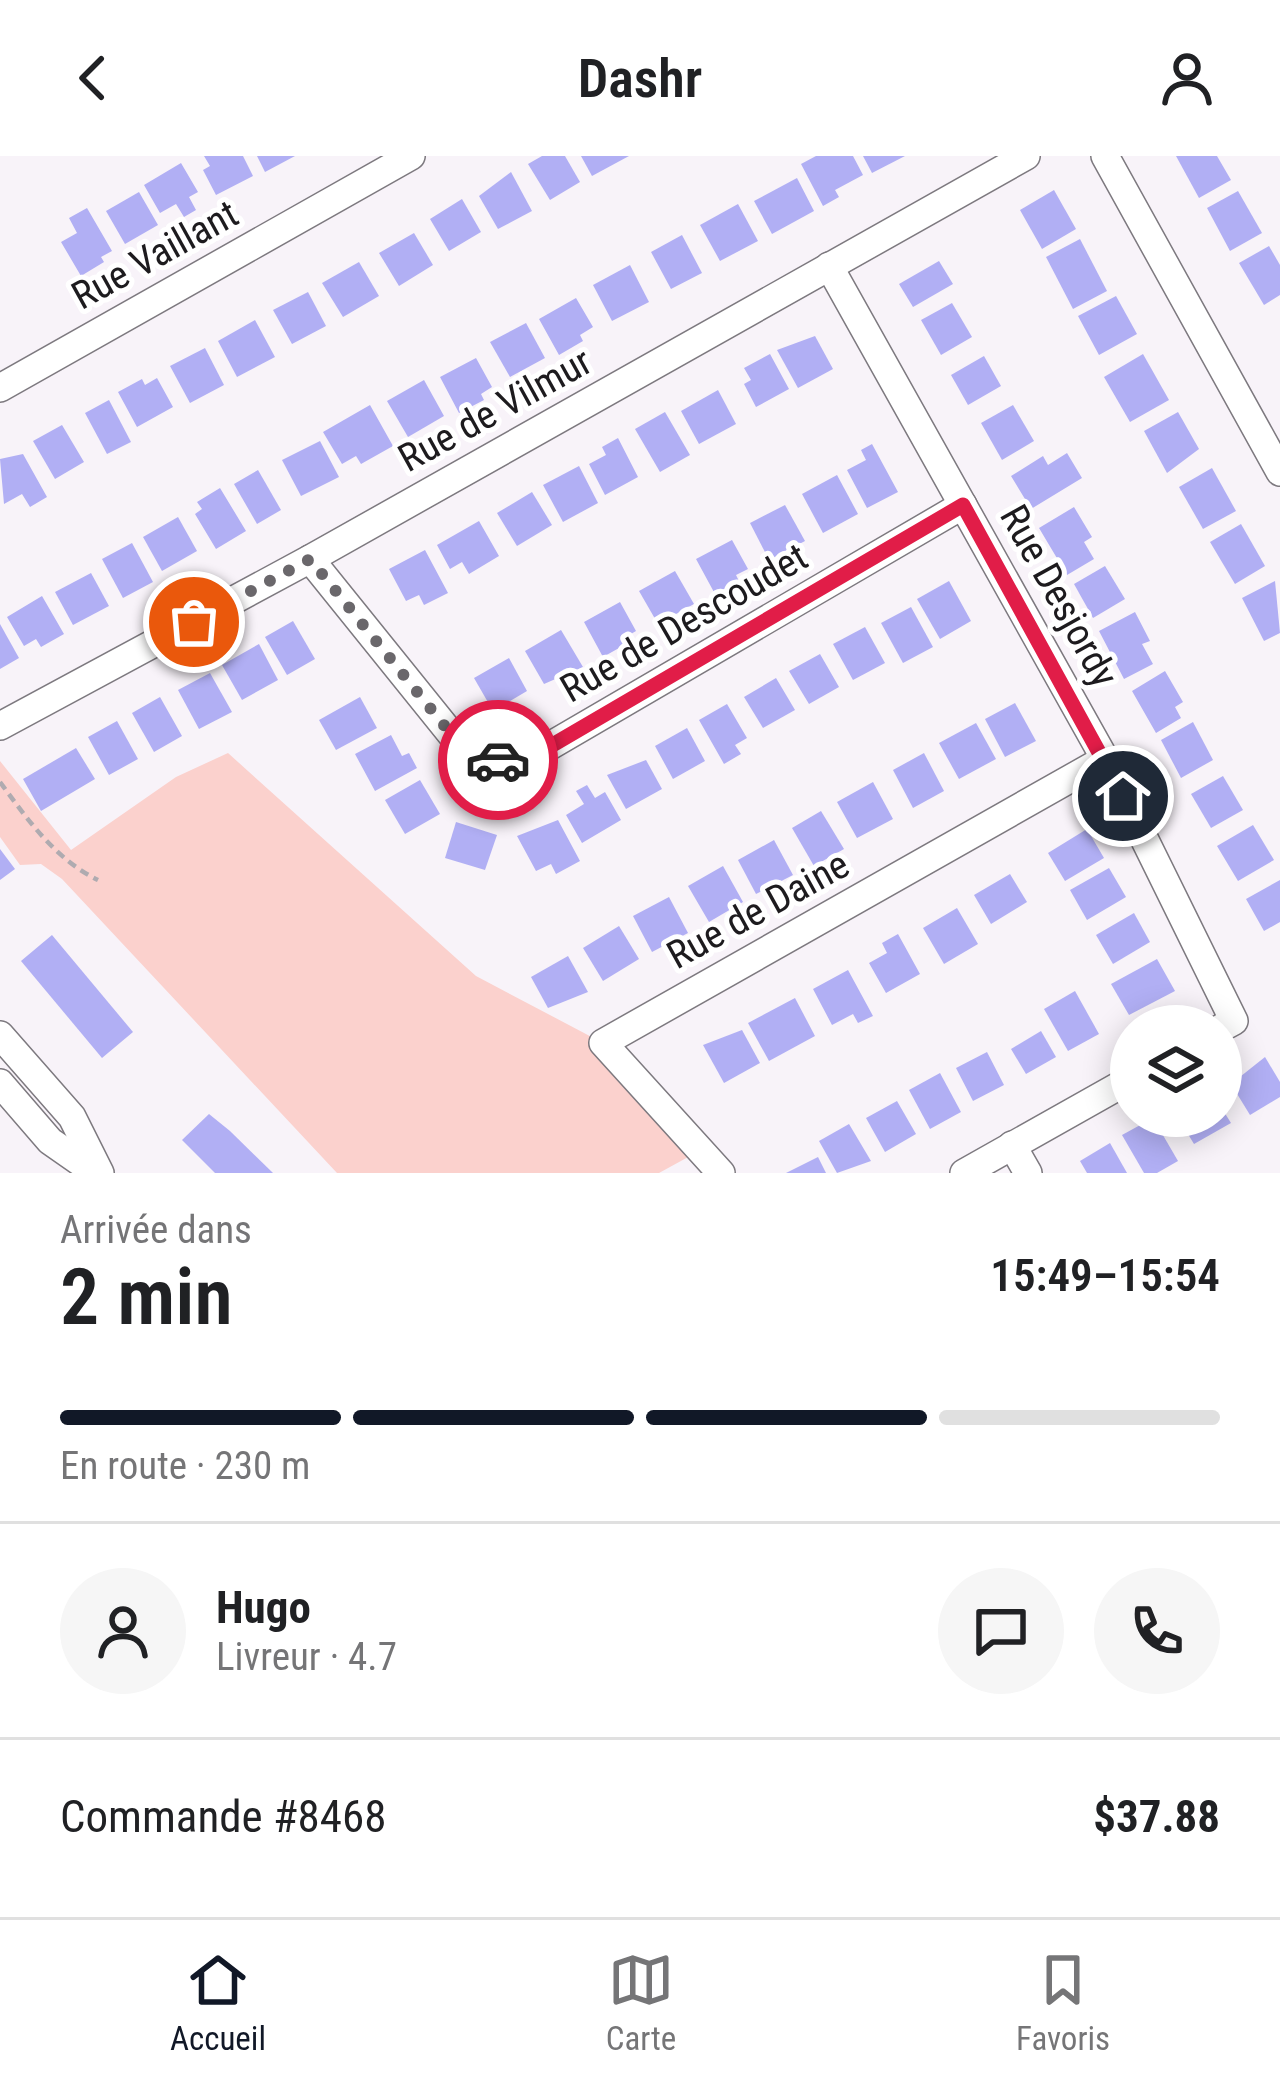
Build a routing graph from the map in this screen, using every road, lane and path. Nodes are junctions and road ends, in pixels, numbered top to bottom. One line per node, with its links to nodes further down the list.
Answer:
1 (411, 156): 5 (street, Rue Vaillant)
2 (1026, 156): 4 (street, Rue de Vilmur)
3 (1106, 156): 6 (street)
4 (829, 266): 8 (street, Rue Desjordy); 9 (street, Rue de Vilmur)
5 (0, 388)
6 (1270, 430): 7 (street)
7 (1280, 472)
8 (963, 505): 9 (street, Rue de Descoudet); 11 (street, Rue Desjordy)
9 (310, 559): 10 (street, Rue de Vilmur)
10 (0, 726)
11 (1105, 759): 14 (street, Rue Desjordy); 20 (street, Rue de Daine)
12 (0, 782): 13 (path)
13 (98, 880)
14 (1226, 1005)
15 (1, 1038): 19 (street)
16 (0, 1083): 19 (street)
17 (1110, 1090): 18 (street)
18 (1012, 1145): 21 (street); 22 (street)
19 (98, 1173)
20 (721, 1173)
21 (964, 1173)
22 (1028, 1173)

